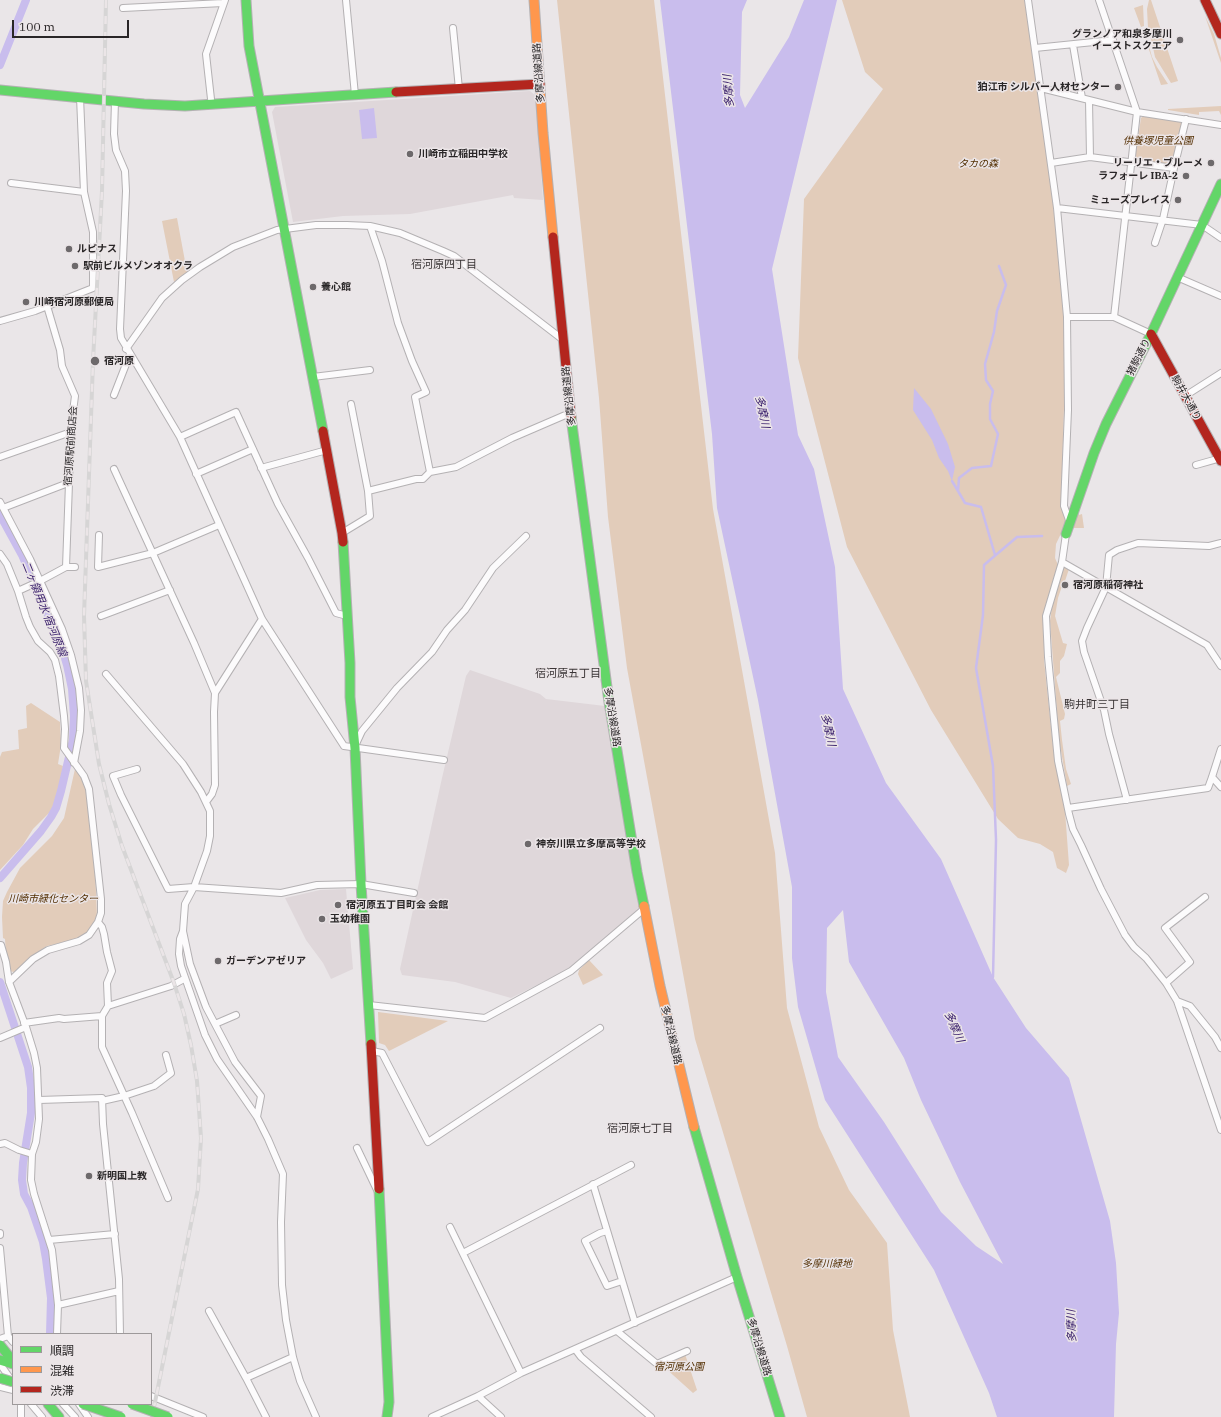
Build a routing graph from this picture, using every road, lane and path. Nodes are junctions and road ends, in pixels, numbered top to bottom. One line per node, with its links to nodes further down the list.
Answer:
1 (246, 0): 23 (main road)
2 (346, 0): 19 (street)
3 (534, 0): 15 (main road, 多摩沿線道路)
4 (1028, 0): 14 (street)
5 (1099, 0): 12 (street)
6 (1205, 0): 11 (main road)
7 (224, 2): 8 (street); 22 (street)
8 (165, 3): 9 (street)
9 (123, 8)
10 (453, 28): 17 (street)
11 (1221, 31)
12 (1113, 40): 13 (street); 26 (street)
13 (1073, 45): 14 (street); 21 (street)
14 (1035, 48): 16 (street)
15 (540, 84): 17 (main road); 51 (main road, 多摩沿線道路)
16 (1041, 88): 21 (street); 30 (street)
17 (459, 89): 19 (main road)
18 (0, 90): 20 (main road)
19 (355, 95): 23 (main road)
20 (80, 97): 25 (main road); 35 (street)
21 (1082, 98): 24 (street)
22 (211, 99)
23 (260, 100): 25 (main road); 41 (main road)
24 (1089, 100): 26 (street); 29 (street)
25 (115, 101): 52 (street)
26 (1137, 112): 27 (street); 31 (street)
27 (1186, 119): 28 (street); 32 (street)
28 (1221, 125)
29 (1090, 157): 30 (street); 31 (street)
30 (1051, 163): 36 (street)
31 (1132, 163): 32 (street); 37 (street)
32 (1174, 168): 38 (street)
33 (11, 183): 35 (street)
34 (1221, 184): 39 (main road, 猪駒通り)
35 (84, 192): 46 (street)
36 (1057, 208): 37 (street); 47 (street)
37 (1126, 216): 38 (street); 48 (street)
38 (1163, 220): 39 (street); 43 (street)
39 (1202, 224): 42 (street); 44 (main road, 猪駒通り)
40 (370, 226): 41 (street); 51 (street); 69 (street)
41 (285, 229): 52 (street); 55 (main road)
42 (1221, 238)
43 (1155, 243)
44 (1178, 277): 45 (street); 50 (main road, 猪駒通り)
45 (1221, 296)
46 (47, 306): 49 (street); 60 (street, 宿河原駅前商店会)
47 (1067, 317): 48 (street); 74 (street)
48 (1114, 317): 50 (street)
49 (0, 321)
50 (1151, 334): 57 (main road, 駒井大通り); 74 (main road, 猪駒通り)
51 (562, 339): 59 (main road, 多摩沿線道路)
52 (128, 352): 56 (street); 61 (street)
53 (370, 370): 55 (street)
54 (1221, 373): 57 (street)
55 (313, 377): 63 (main road)
56 (114, 395)
57 (1185, 396): 65 (main road, 駒井大通り)
58 (351, 404): 72 (street)
59 (570, 412): 69 (street); 110 (main road, 多摩沿線道路)
60 (71, 432): 64 (street); 71 (street, 宿河原駅前商店会)
61 (180, 437): 62 (street); 70 (street)
62 (253, 448): 68 (street); 70 (street)
63 (327, 450): 68 (street); 76 (main road)
64 (0, 457)
65 (1221, 460): 66 (street)
66 (1196, 465)
67 (114, 468): 81 (street)
68 (261, 468): 91 (street)
69 (430, 472): 72 (street)
70 (196, 474): 75 (street)
71 (68, 483): 73 (street); 84 (street, 宿河原駅前商店会)
72 (368, 491): 76 (street)
73 (2, 505): 86 (street)
74 (1070, 523): 77 (main road, 猪駒通り)
75 (219, 525): 81 (street); 92 (street)
76 (342, 533): 91 (main road)
77 (1066, 534): 83 (street)
78 (99, 535): 81 (street)
79 (526, 536): 96 (street)
80 (1221, 543): 87 (street)
81 (153, 553): 89 (street)
82 (0, 554): 88 (street)
83 (1062, 562): 87 (street); 105 (street)
84 (66, 567): 85 (street); 86 (street)
85 (75, 567)
86 (39, 582): 88 (street); 99 (street)
87 (1106, 587): 93 (street); 103 (street)
88 (21, 590): 99 (street)
89 (170, 590): 90 (street); 95 (street)
90 (101, 616)
91 (347, 616): 96 (main road)
92 (262, 619): 95 (street); 96 (street)
93 (1221, 666)
94 (106, 674): 104 (street)
95 (215, 693): 104 (street)
96 (355, 748): 98 (street); 106 (main road)
97 (1221, 749): 101 (street)
98 (444, 760)
99 (74, 762): 111 (street)
100 (137, 769): 107 (street)
101 (1212, 778): 102 (street); 103 (street)
102 (1221, 787)
103 (1127, 800): 105 (street)
104 (206, 802): 107 (street)
105 (1068, 808): 116 (street)
106 (361, 884): 107 (street); 108 (street); 118 (main road)
107 (194, 887): 112 (street)
108 (414, 893)
109 (1205, 897): 116 (street)
110 (644, 909): 118 (street); 147 (main road, 多摩沿線道路)
111 (98, 922): 115 (street); 119 (street)
112 (183, 931): 114 (street); 122 (street)
113 (0, 945): 115 (street)
114 (184, 979): 119 (street); 132 (street)
115 (9, 982): 123 (street)
116 (1166, 983): 117 (street)
117 (1177, 1001): 126 (street); 133 (street)
118 (370, 1005): 127 (main road)
119 (108, 1006): 121 (street)
120 (236, 1015): 122 (street)
121 (102, 1016): 123 (street); 129 (street)
122 (215, 1024): 132 (street)
123 (24, 1026): 125 (street); 130 (street)
124 (600, 1028): 127 (street)
125 (0, 1038)
126 (1221, 1048)
127 (372, 1051): 139 (main road)
128 (166, 1055): 129 (street)
129 (124, 1096): 131 (street); 140 (street)
130 (39, 1100): 131 (street); 136 (street)
131 (102, 1101): 143 (street)
132 (257, 1117): 162 (street)
133 (1221, 1130)
134 (0, 1144): 136 (street)
135 (357, 1148): 139 (street)
136 (31, 1154): 144 (street)
137 (631, 1165): 138 (street)
138 (593, 1184): 142 (street); 146 (street)
139 (380, 1195): 196 (main road)
140 (168, 1198)
141 (450, 1227): 146 (street)
142 (607, 1231): 148 (street); 148 (street)
143 (115, 1234): 144 (street); 149 (street)
144 (49, 1240): 150 (street)
145 (0, 1248): 156 (street)
146 (463, 1253): 167 (street)
147 (736, 1277): 152 (street); 200 (main road, 多摩沿線道路)
148 (622, 1280): 152 (street)
149 (119, 1291): 150 (street); 155 (street)
150 (58, 1305): 154 (street)
151 (209, 1311): 169 (street)
152 (634, 1323): 153 (street)
153 (617, 1331): 160 (street); 161 (street)
154 (57, 1333)
155 (120, 1333)
156 (8, 1336): 157 (street); 158 (street)
157 (0, 1339)
158 (12, 1341)
159 (0, 1345): 164 (main road)
160 (575, 1349): 167 (street); 199 (street)
161 (687, 1351)
162 (293, 1357): 169 (street); 195 (street)
163 (0, 1360): 165 (main road)
164 (12, 1362)
165 (12, 1363)
166 (0, 1364): 170 (street)
167 (521, 1373): 175 (street)
168 (0, 1378): 171 (main road, bridge)
169 (246, 1378): 194 (street)
170 (12, 1381)
171 (12, 1382)
172 (0, 1387): 173 (street)
173 (12, 1390)
174 (152, 1396): 176 (street)
175 (478, 1396): 197 (street); 198 (street)
176 (170, 1404): 192 (street); 193 (street)
177 (20, 1405): 185 (street)
178 (32, 1405): 186 (street)
179 (49, 1405): 187 (main road)
180 (64, 1405): 188 (street)
181 (80, 1405): 189 (street)
182 (86, 1405): 191 (main road, bridge)
183 (110, 1405): 190 (street)
184 (135, 1405): 192 (main road, bridge)
185 (21, 1417)
186 (42, 1417)
187 (59, 1417)
188 (75, 1417)
189 (88, 1417)
190 (105, 1417)
191 (120, 1417)
192 (167, 1417)
193 (203, 1417)
194 (266, 1417)
195 (316, 1417)
196 (387, 1417)
197 (432, 1417)
198 (501, 1417)
199 (650, 1417)
200 (780, 1417)

